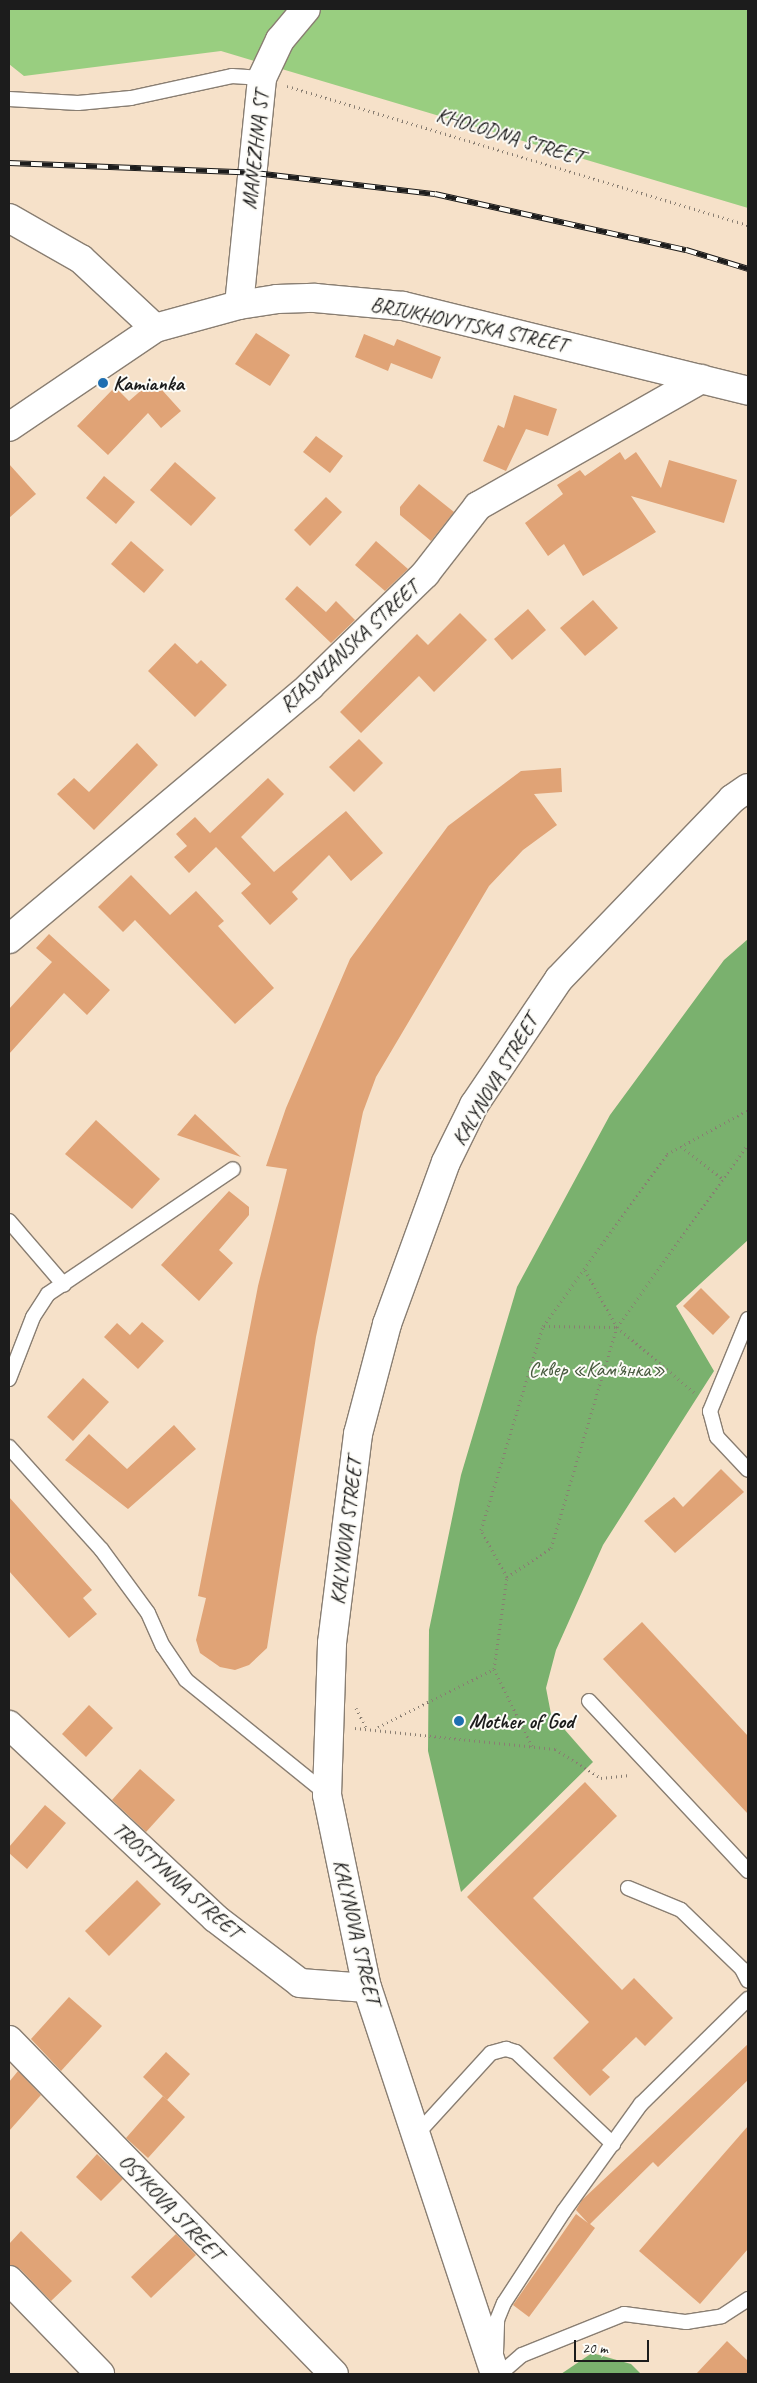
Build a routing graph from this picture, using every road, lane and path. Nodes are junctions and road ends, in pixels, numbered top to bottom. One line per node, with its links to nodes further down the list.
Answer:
1 (306, 9): 2 (street, MANEZHNA ST)
2 (262, 78): 3 (lane); 5 (path, KHOLODNA STREET); 6 (street, MANEZHNA ST)
3 (9, 99)
4 (9, 218): 7 (street)
5 (748, 224)
6 (239, 305): 7 (street, BRIUKHOVYTSKA STREET); 8 (street, BRIUKHOVYTSKA STREET)
7 (155, 328): 10 (street, BRIUKHOVYTSKA STREET)
8 (702, 379): 9 (street, BRIUKHOVYTSKA STREET); 12 (street, RIASNIANSKA STREET)
9 (748, 391)
10 (9, 427)
11 (748, 788): 36 (street, KALYNOVA STREET)
12 (9, 939)
13 (748, 1110): 15 (path)
14 (748, 1144): 17 (path)
15 (681, 1146): 17 (path); 19 (path)
16 (233, 1169): 20 (lane)
17 (723, 1178): 23 (path)
18 (9, 1221): 20 (lane)
19 (585, 1270): 22 (path); 23 (path)
20 (64, 1285): 24 (lane)
21 (748, 1320): 25 (lane)
22 (543, 1326): 23 (path); 28 (path)
23 (617, 1327): 25 (path); 28 (path)
24 (9, 1379)
25 (711, 1406): 27 (lane)
26 (9, 1447): 36 (lane)
27 (748, 1470)
28 (507, 1577): 29 (path)
29 (494, 1669): 32 (path); 34 (path)
30 (589, 1701): 35 (lane)
31 (9, 1725): 40 (street, TROSTYNNA STREET)
32 (378, 1727): 33 (path); 34 (path)
33 (366, 1728)
34 (532, 1746): 35 (path)
35 (652, 1768): 37 (lane)
36 (327, 1795): 40 (street, KALYNOVA STREET)
37 (748, 1871)
38 (628, 1888): 39 (lane)
39 (748, 1981)
40 (367, 1988): 43 (street, KALYNOVA STREET)
41 (748, 1999): 44 (lane)
42 (9, 2040): 48 (street, OSYKOVA STREET)
43 (416, 2134): 44 (lane); 49 (street, KALYNOVA STREET)
44 (613, 2144): 49 (lane)
45 (9, 2280): 47 (street)
46 (748, 2299): 49 (lane)
47 (100, 2374)
48 (334, 2374)
49 (497, 2374)

